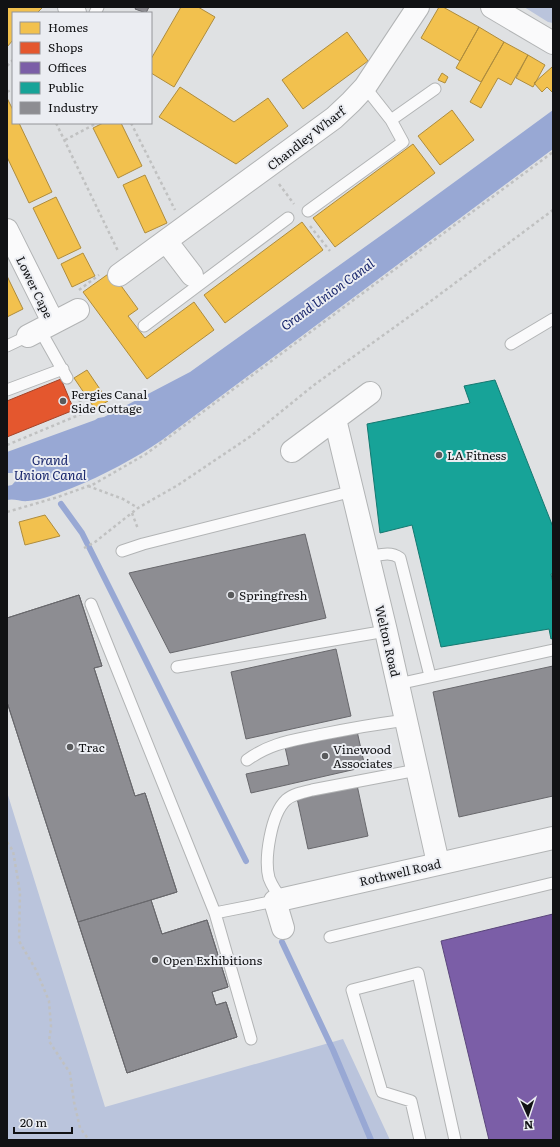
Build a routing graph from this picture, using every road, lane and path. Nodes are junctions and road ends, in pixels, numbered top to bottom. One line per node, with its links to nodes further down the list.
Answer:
1 (418, 7): 4 (street, Chandley Wharf)
2 (492, 7): 3 (street)
3 (553, 44)
4 (365, 87): 6 (lane); 17 (street, Chandley Wharf)
5 (435, 89): 6 (lane)
6 (390, 120): 13 (lane)
7 (57, 124): 10 (path)
8 (95, 124): 10 (path)
9 (132, 124): 14 (path)
10 (65, 140): 18 (path)
11 (553, 152): 32 (path)
12 (553, 210): 34 (path)
13 (308, 211)
14 (178, 216)
15 (288, 218): 19 (lane)
16 (7, 230): 23 (street, Lower Cape)
17 (166, 241): 18 (street, Chandley Wharf); 19 (street)
18 (114, 268): 20 (path)
19 (196, 280): 22 (lane)
20 (75, 302): 23 (street, Lower Cape)
21 (553, 319): 24 (lane)
22 (144, 326)
23 (40, 329): 25 (lane); 26 (lane)
24 (511, 344)
25 (7, 346)
26 (65, 374): 27 (lane); 30 (path)
27 (7, 390)
28 (370, 393): 29 (street)
29 (335, 419): 31 (street); 33 (street, Welton Road)
30 (7, 445)
31 (292, 451)
32 (87, 486): 34 (path); 35 (path)
33 (353, 491): 37 (lane); 38 (street, Welton Road)
34 (138, 508): 36 (path)
35 (7, 512)
36 (84, 548)
37 (122, 551)
38 (369, 557): 40 (street, Welton Road); 43 (lane)
39 (91, 604): 53 (lane)
40 (386, 631): 42 (lane); 44 (street, Welton Road)
41 (553, 650): 43 (lane)
42 (176, 667)
43 (430, 676): 44 (lane)
44 (398, 684): 45 (street, Welton Road)
45 (406, 720): 46 (lane); 47 (street, Welton Road)
46 (247, 760)
47 (416, 770): 50 (street, Welton Road); 52 (lane)
48 (553, 838): 50 (street, Rothwell Road)
49 (7, 842): 57 (path)
50 (438, 863): 52 (street, Rothwell Road)
51 (553, 883): 55 (lane)
52 (278, 900): 53 (lane); 54 (street)
53 (215, 913): 56 (lane)
54 (283, 928)
55 (330, 938)
56 (251, 1039)
57 (89, 1140)
58 (420, 1140): 59 (lane)
59 (455, 1140)

